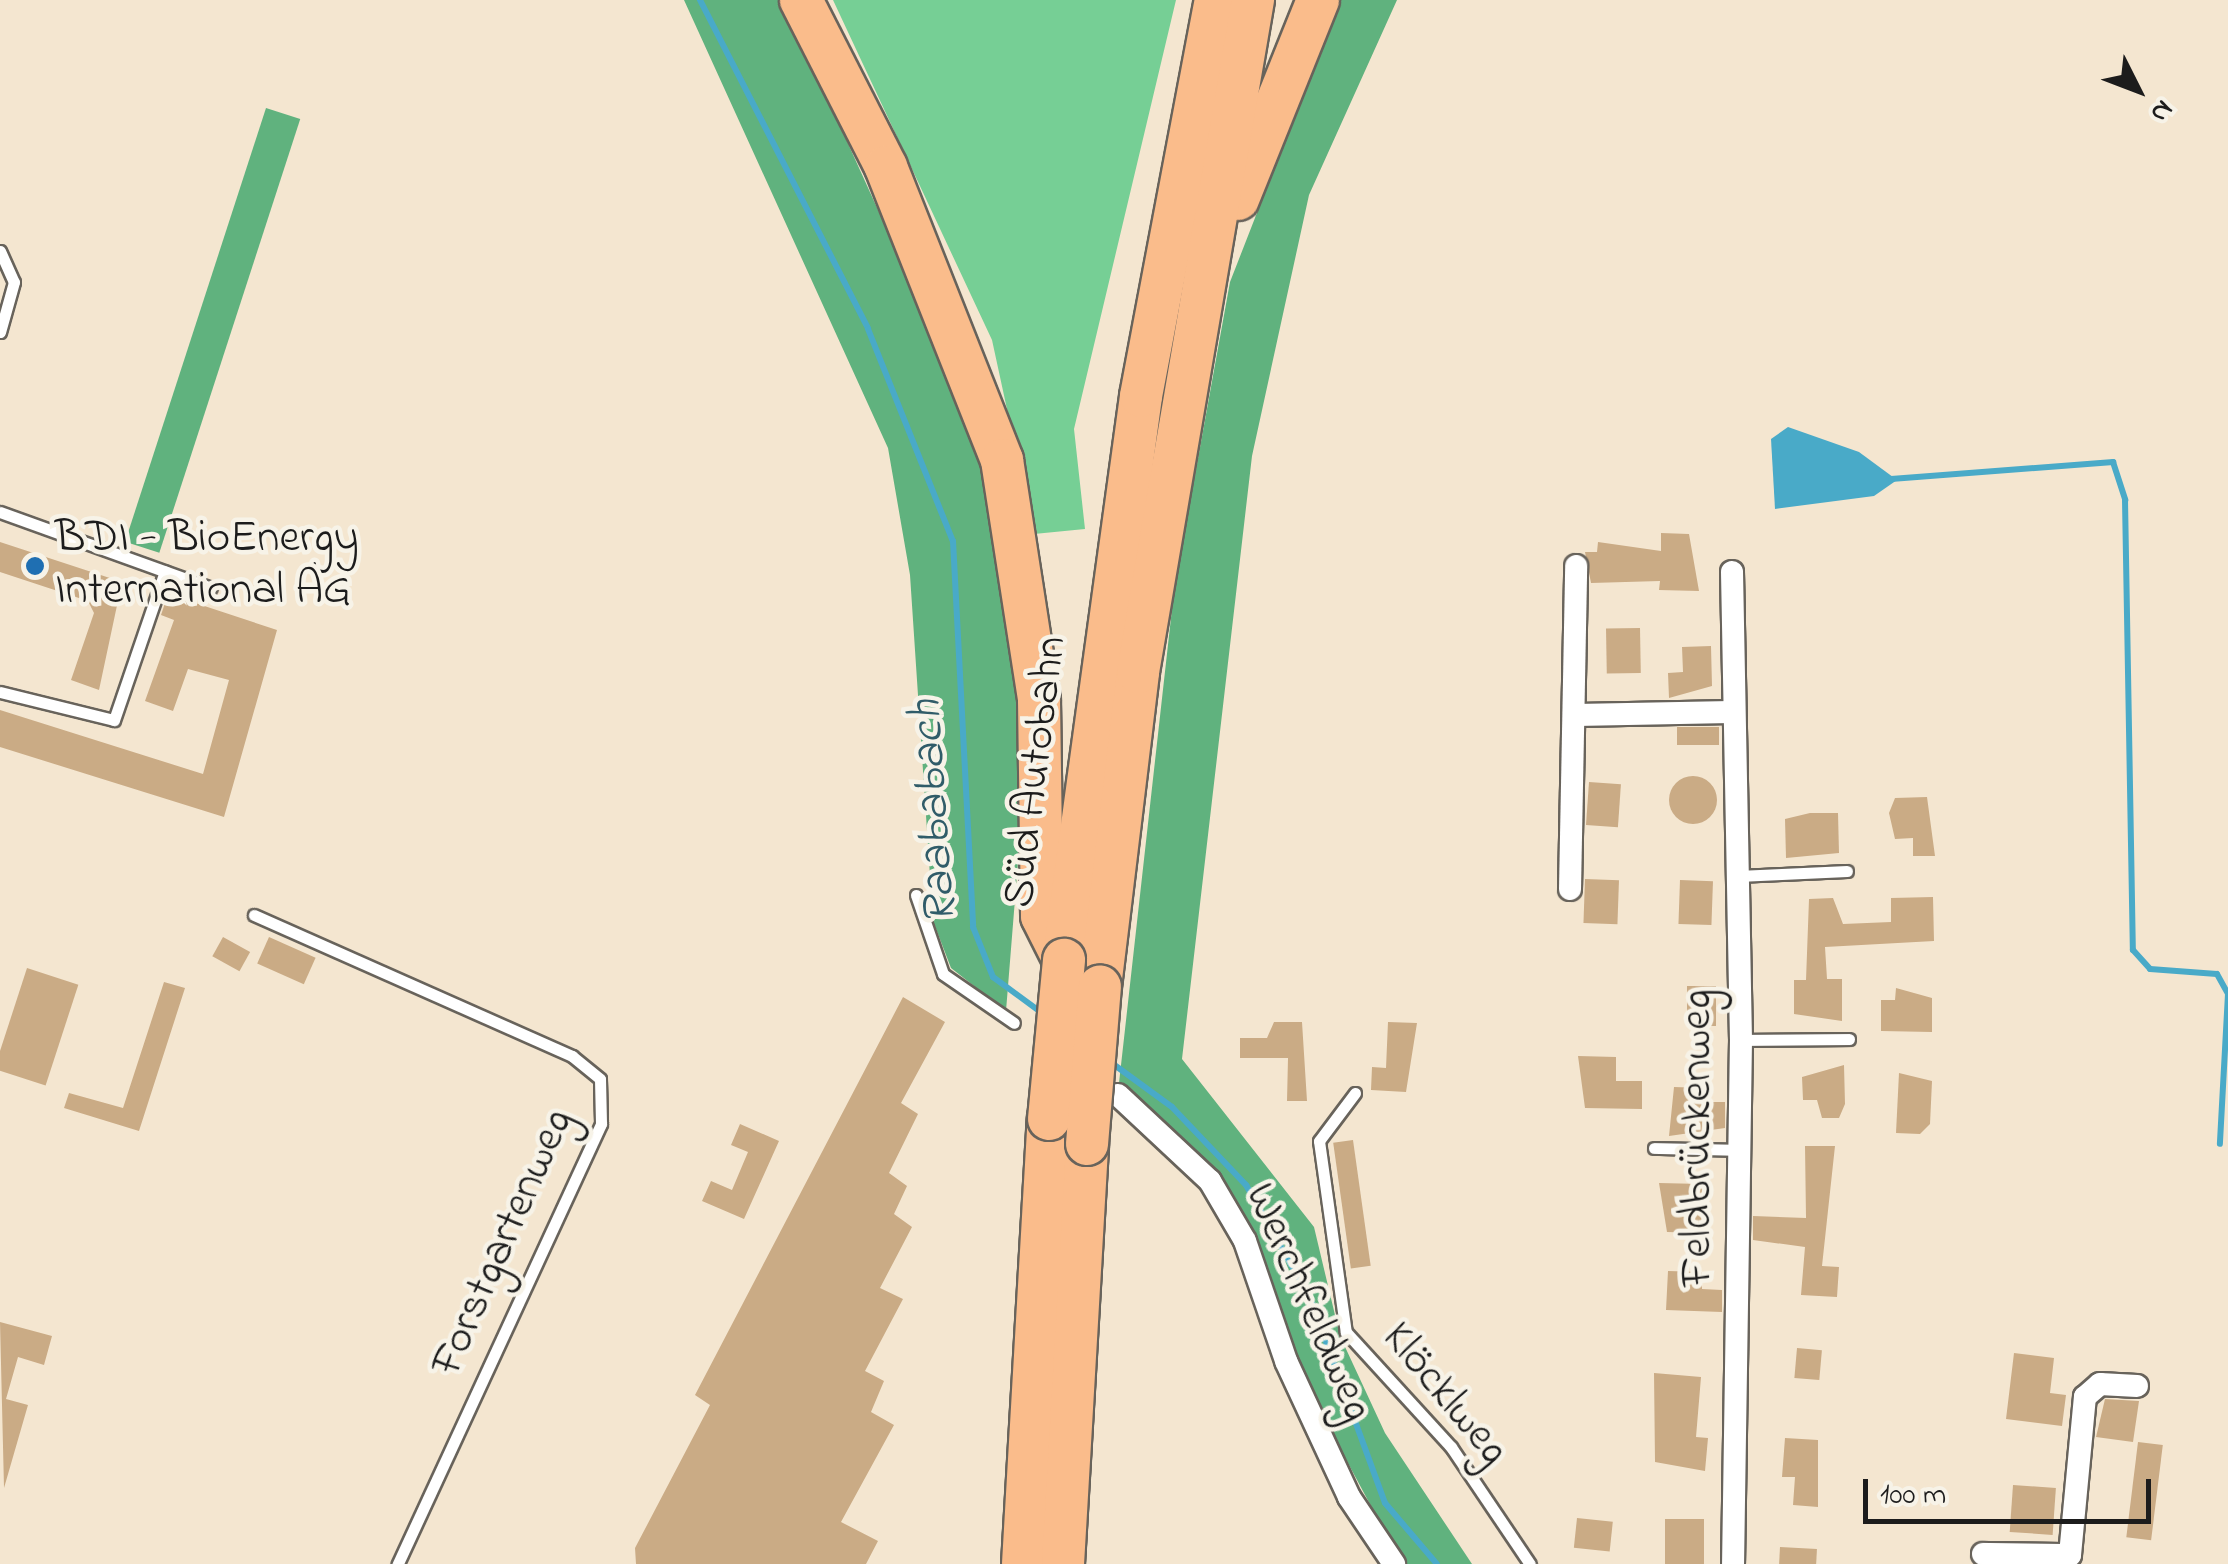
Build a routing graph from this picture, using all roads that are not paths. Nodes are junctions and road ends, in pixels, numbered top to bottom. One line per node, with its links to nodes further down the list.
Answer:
1 (801, 0): 21 (highway)
2 (1216, 0): 21 (highway, Süd Autobahn)
3 (1253, 0): 6 (highway, Süd Autobahn)
4 (1318, 0): 6 (highway)
5 (0, 251): 7 (lane)
6 (1198, 308): 33 (highway, Süd Autobahn, bridge)
7 (0, 332)
8 (0, 512): 10 (lane)
9 (1576, 566): 15 (street)
10 (164, 572): 12 (lane); 13 (lane)
11 (1732, 572): 14 (street, Feldbrückenweg)
12 (211, 588)
13 (0, 692)
14 (1734, 712): 15 (street); 17 (street, Feldbrückenweg)
15 (1574, 715): 18 (street)
16 (1847, 870): 17 (lane)
17 (1738, 876): 24 (street, Feldbrückenweg)
18 (1570, 889)
19 (916, 895): 22 (lane)
20 (254, 915): 31 (lane, Forstgartenweg)
21 (1064, 960): 32 (highway, Süd Autobahn, bridge)
22 (1014, 1023)
23 (1849, 1039): 24 (lane)
24 (1742, 1040): 28 (street, Feldbrückenweg)
25 (1355, 1093): 35 (lane, Klöcklweg)
26 (1118, 1095): 34 (street, Werchfeldweg)
27 (1654, 1148): 28 (lane)
28 (1739, 1150): 36 (street, Feldbrückenweg)
29 (2136, 1386): 30 (street)
30 (1983, 1551)
31 (398, 1564)
32 (1023, 1564)
33 (1064, 1564)
34 (1394, 1564)
35 (1530, 1564)
36 (1733, 1564)

